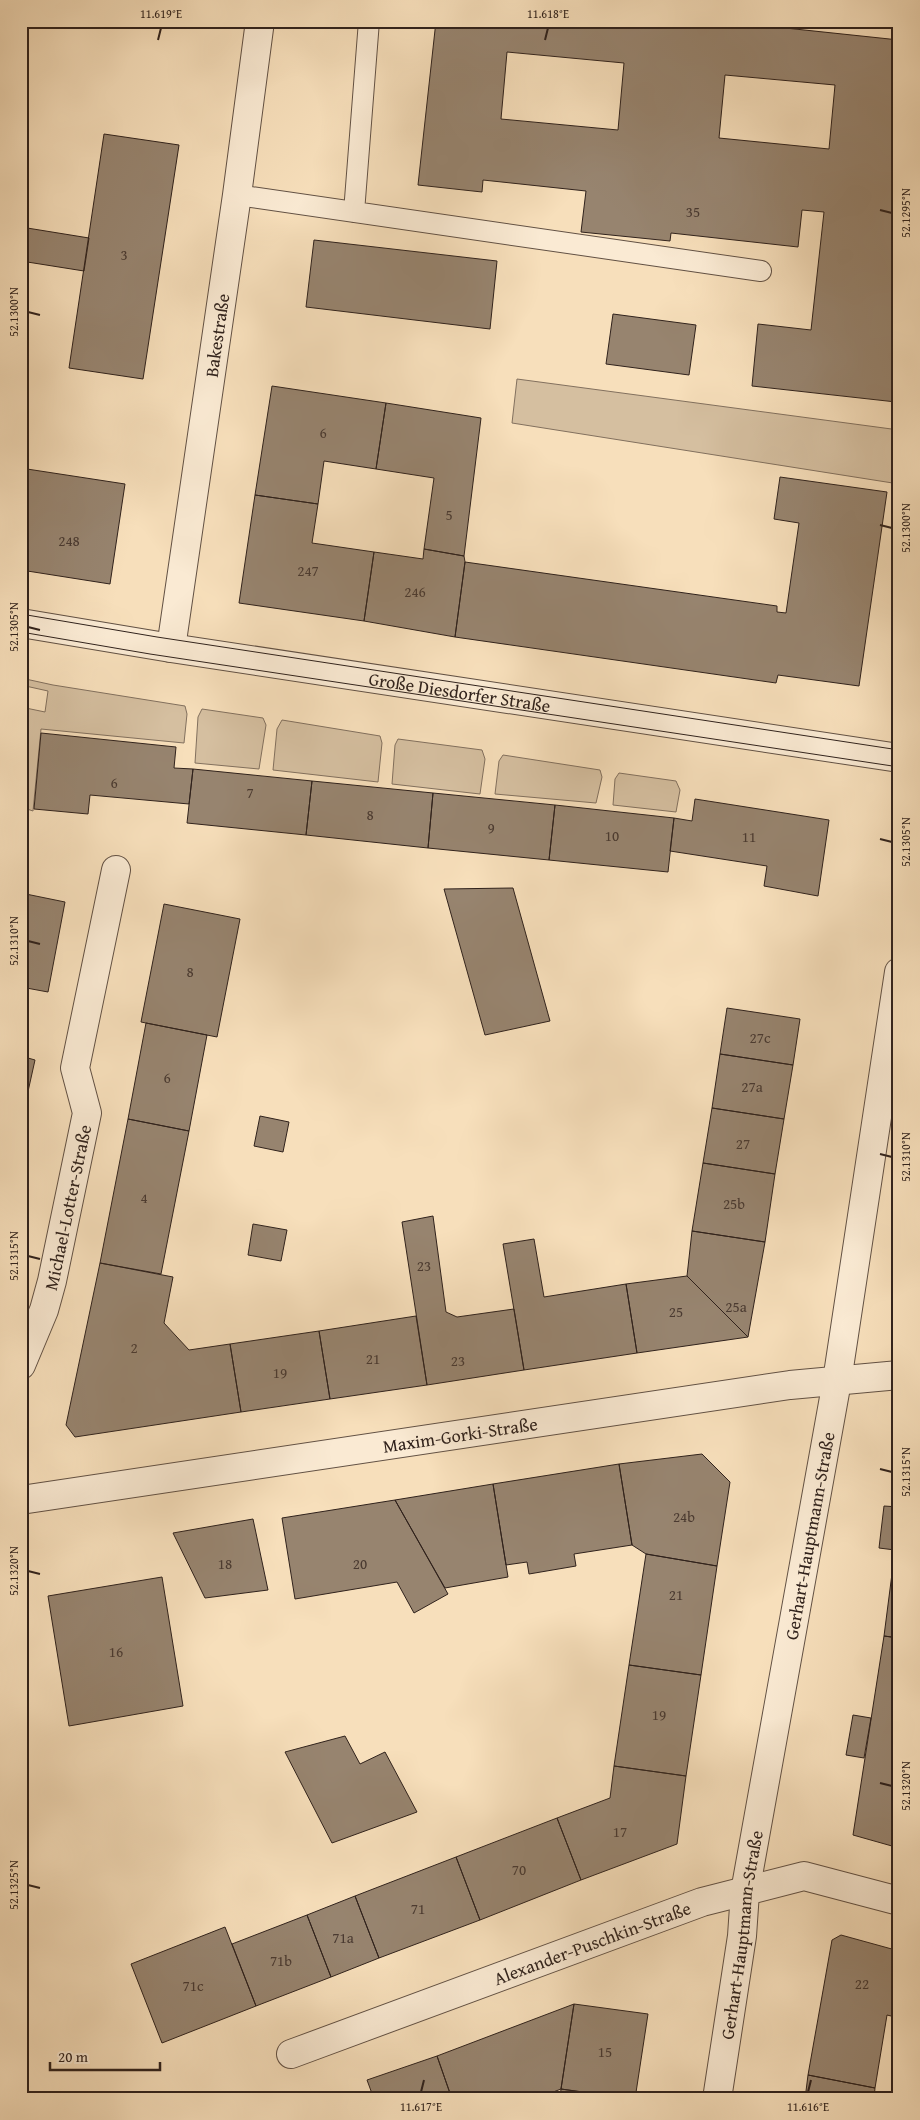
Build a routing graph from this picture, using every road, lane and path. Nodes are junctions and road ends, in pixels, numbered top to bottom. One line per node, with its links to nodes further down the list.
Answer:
1 (260, 21): 3 (street, Bakestraße)
2 (369, 21): 4 (lane)
3 (238, 194): 4 (lane); 7 (street, Bakestraße)
4 (354, 212): 5 (lane)
5 (761, 271)
6 (21, 623): 7 (street, Große Diesdorfer Straße)
7 (171, 648): 8 (street, Große Diesdorfer Straße)
8 (899, 758)
9 (116, 870): 11 (street, Michael-Lotter-Straße)
10 (899, 972): 13 (street, Gerhart-Hauptmann-Straße)
11 (21, 1366)
12 (899, 1375): 13 (street, Maxim-Gorki-Straße)
13 (837, 1381): 14 (street, Maxim-Gorki-Straße); 15 (street, Gerhart-Hauptmann-Straße)
14 (21, 1500)
15 (745, 1892): 16 (street, Alexander-Puschkin-Straße); 17 (street, Alexander-Puschkin-Straße); 18 (street, Gerhart-Hauptmann-Straße)
16 (899, 1902)
17 (291, 2054)
18 (717, 2099)

